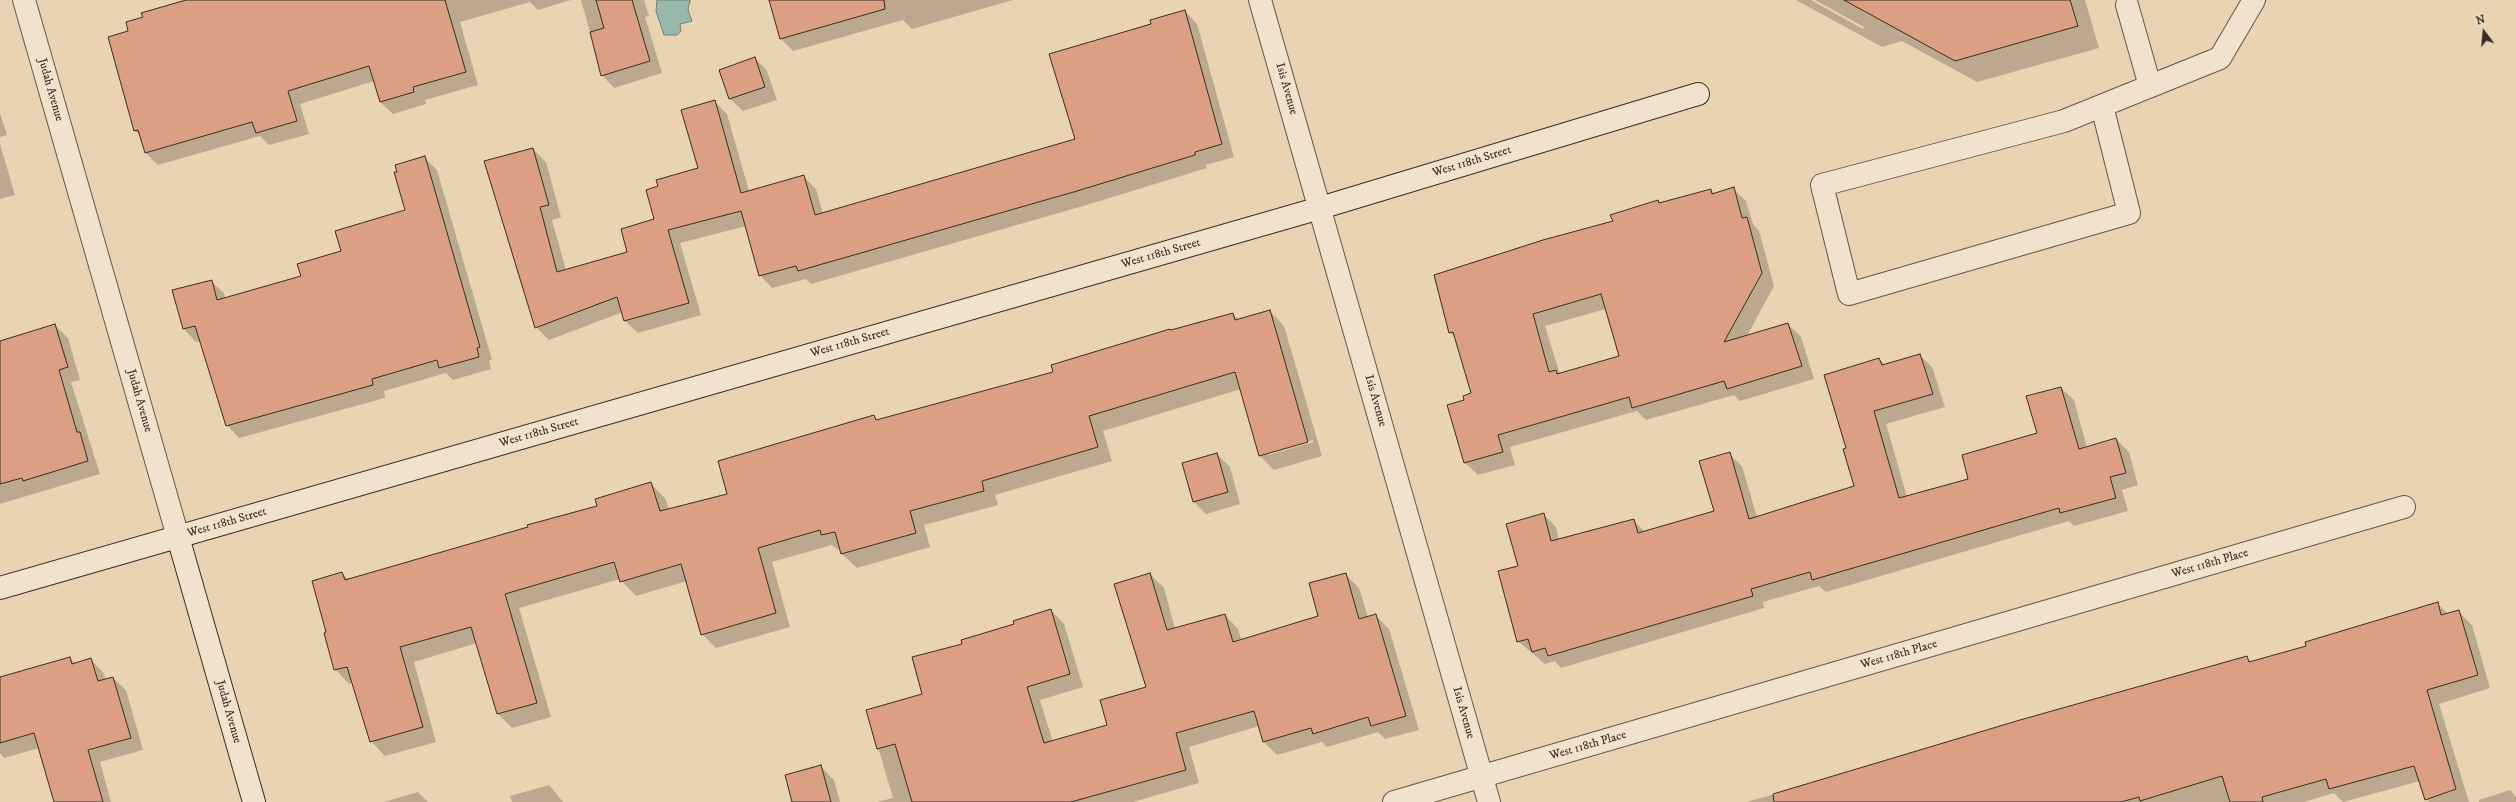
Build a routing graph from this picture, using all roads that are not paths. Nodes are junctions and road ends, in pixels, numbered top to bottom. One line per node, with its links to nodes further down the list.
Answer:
1 (24, 0): 10 (street, Judah Avenue)
2 (1260, 0): 8 (street, Isis Avenue)
3 (2254, 0): 5 (street)
4 (2126, 5): 5 (street)
5 (2150, 86): 7 (street)
6 (1698, 94): 8 (street, West 118th Street)
7 (2102, 106): 7 (street)
8 (1320, 208): 10 (street, West 118th Street); 12 (street, Isis Avenue)
9 (2404, 507): 12 (street, West 118th Place)
10 (178, 537): 11 (street, West 118th Street); 13 (street, Judah Avenue)
11 (0, 588)
12 (1481, 777): 14 (street, West 118th Place); 15 (street, Isis Avenue)
13 (254, 802)
14 (1394, 802)
15 (1489, 802)

